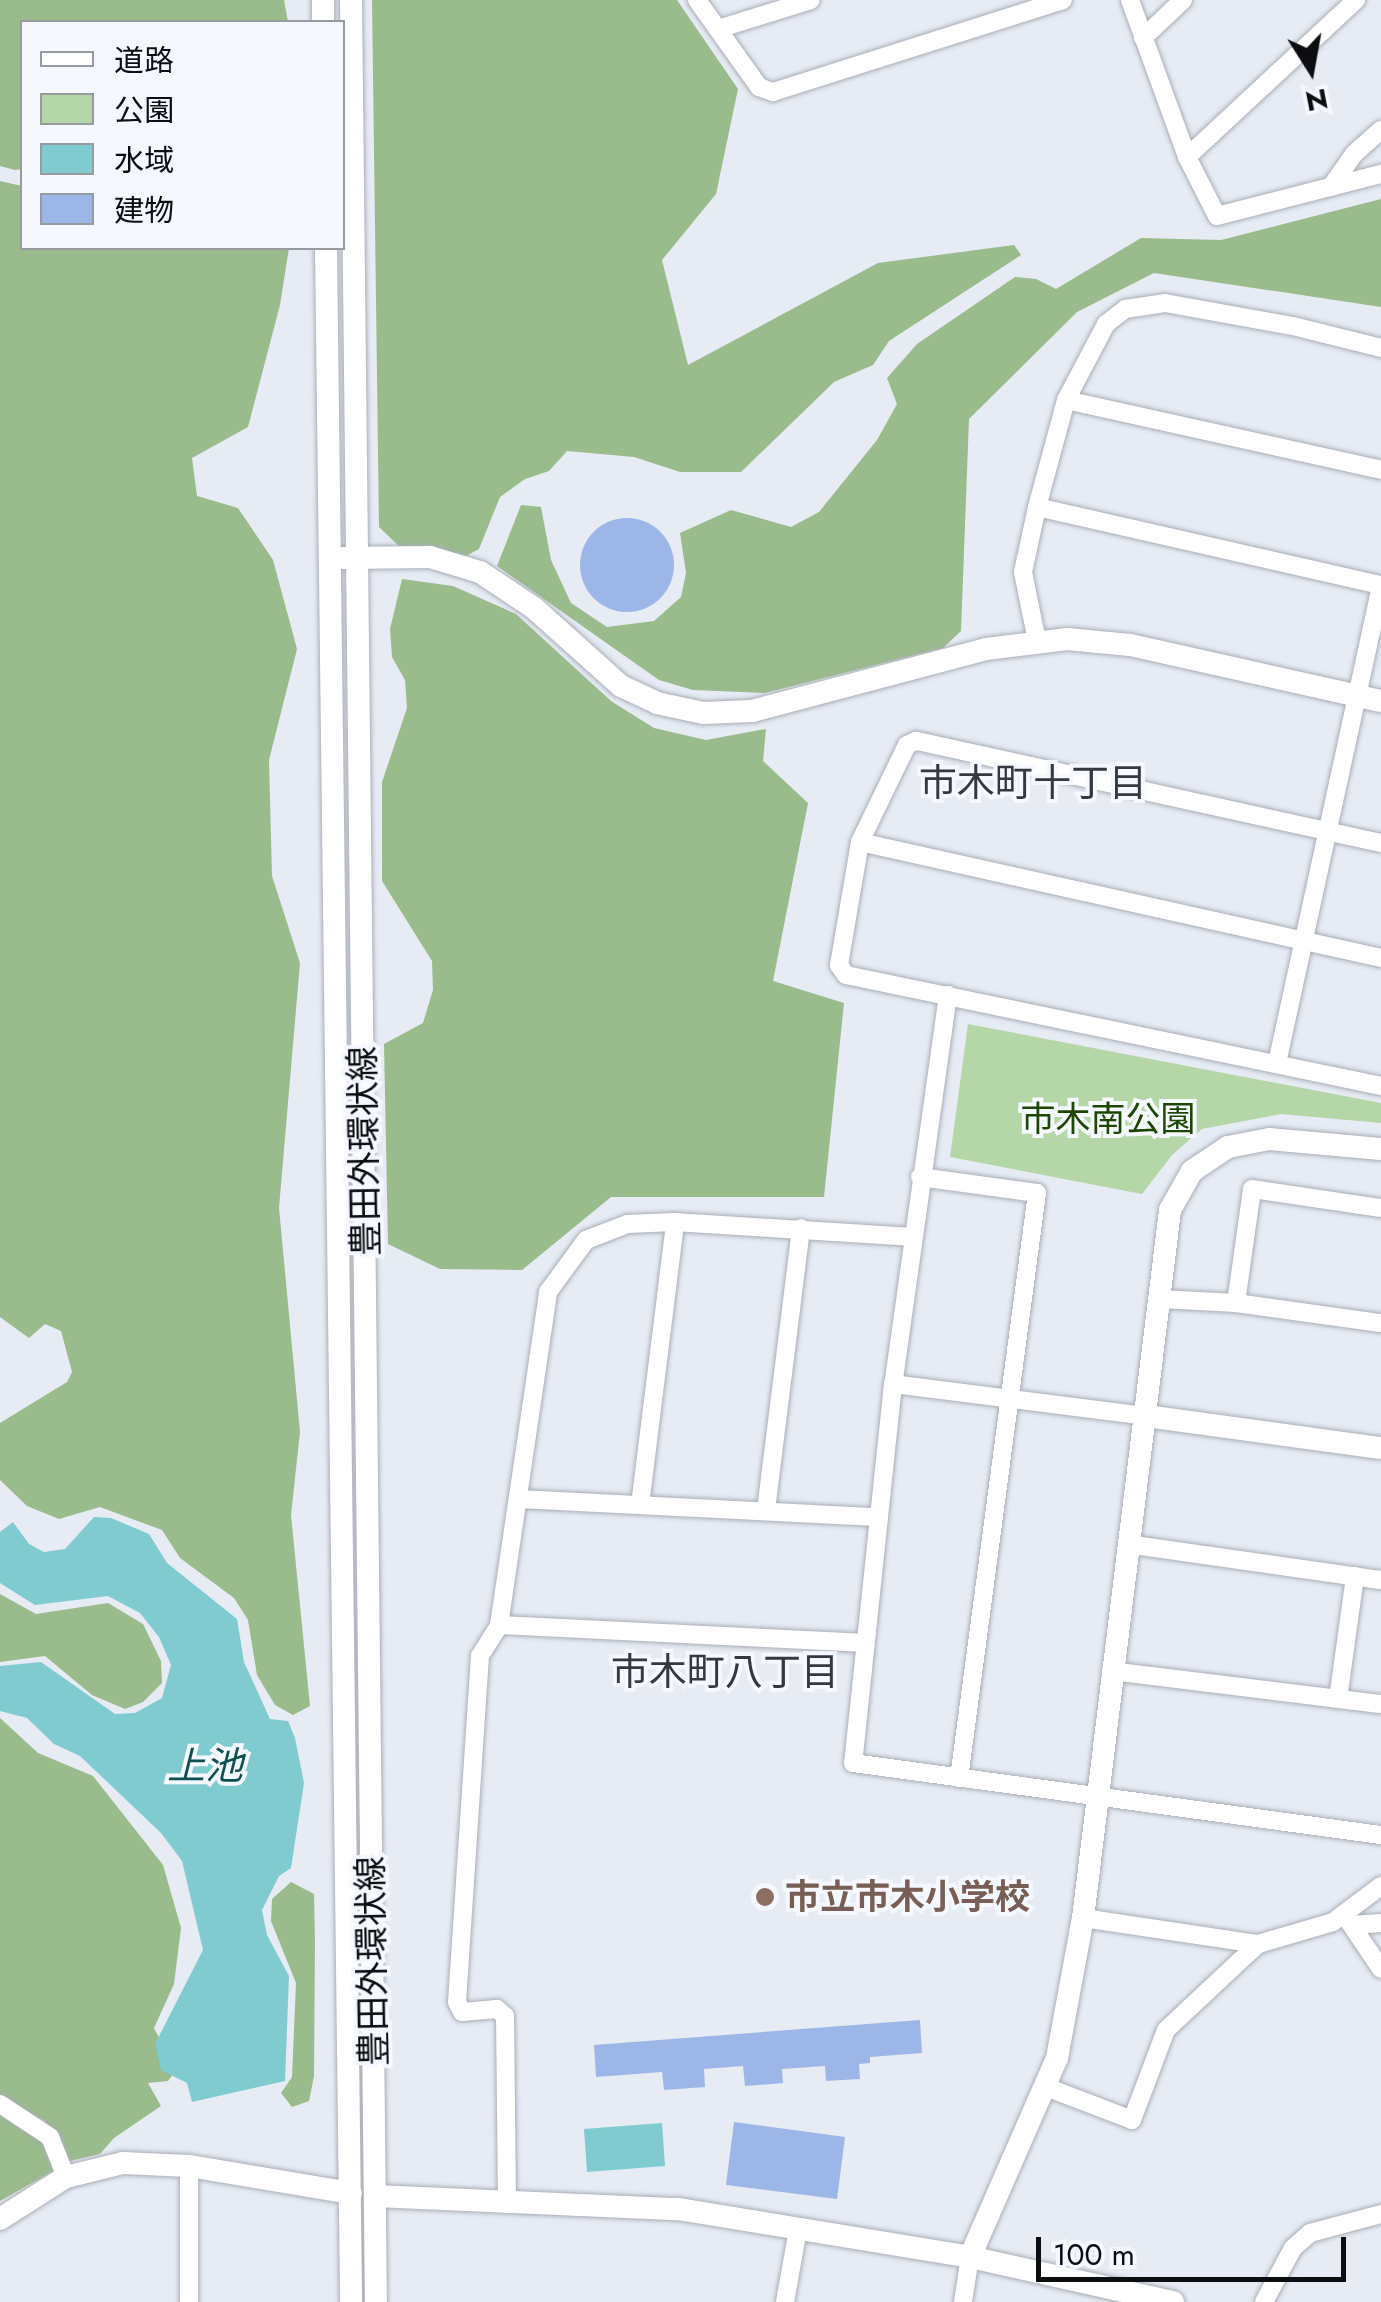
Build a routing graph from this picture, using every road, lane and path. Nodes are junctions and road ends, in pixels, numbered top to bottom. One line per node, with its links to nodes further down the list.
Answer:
1 (350, 0): 20 (street, 豊田外環状線)
2 (698, 0): 8 (street)
3 (811, 0): 8 (street)
4 (1063, 0): 8 (street)
5 (1130, 0): 9 (street)
6 (1183, 0): 9 (street)
7 (1356, 0): 11 (street)
8 (718, 29)
9 (1143, 38): 11 (street)
10 (1381, 130): 13 (street)
11 (1187, 157): 13 (street)
12 (1381, 174): 13 (street)
13 (1331, 187)
14 (326, 250): 19 (street, 豊田外環状線)
15 (1381, 348): 16 (street)
16 (1066, 400): 17 (street); 18 (street)
17 (1381, 470)
18 (1037, 507): 21 (street); 22 (street)
19 (332, 558): 20 (street); 71 (street, 豊田外環状線)
20 (357, 558): 22 (street); 72 (street, 豊田外環状線)
21 (1381, 585): 23 (street)
22 (1037, 641): 23 (street)
23 (1354, 695): 24 (street); 25 (street)
24 (1381, 701)
25 (1326, 830): 26 (street); 27 (street); 28 (street)
26 (860, 842): 28 (street); 30 (street)
27 (1381, 843)
28 (1303, 941): 29 (street); 31 (street)
29 (1381, 958)
30 (948, 995): 31 (street); 34 (street)
31 (1277, 1064): 32 (street)
32 (1381, 1086)
33 (1381, 1150): 39 (street)
34 (920, 1177): 38 (street); 43 (street)
35 (1381, 1208): 40 (street)
36 (676, 1222): 37 (street); 46 (street); 47 (street)
37 (801, 1228): 38 (street); 48 (street)
38 (913, 1237): 42 (street)
39 (1160, 1299): 40 (street); 44 (street)
40 (1236, 1303): 41 (street)
41 (1381, 1323)
42 (893, 1384): 43 (street); 49 (street)
43 (1006, 1397): 44 (street); 58 (street)
44 (1146, 1416): 45 (street); 50 (street)
45 (1381, 1448)
46 (518, 1499): 47 (street); 53 (street)
47 (640, 1506): 48 (street)
48 (766, 1510): 49 (street)
49 (877, 1517): 54 (street)
50 (1127, 1544): 51 (street); 55 (street)
51 (1356, 1576): 52 (street); 56 (street)
52 (1381, 1580)
53 (499, 1624): 54 (street); 73 (street)
54 (862, 1643): 58 (street)
55 (1111, 1671): 56 (street); 59 (street)
56 (1338, 1699): 57 (street)
57 (1381, 1704)
58 (959, 1778): 59 (street)
59 (1097, 1794): 60 (street); 62 (street)
60 (1381, 1835)
61 (1381, 1886): 63 (street)
62 (1082, 1918): 65 (street); 67 (street)
63 (1348, 1920): 64 (street); 65 (street); 66 (street)
64 (1381, 1923)
65 (1258, 1944): 67 (street)
66 (1381, 1970)
67 (1046, 2086): 77 (street)
68 (0, 2104): 70 (street)
69 (188, 2166): 70 (street); 71 (street); 78 (street)
70 (66, 2177): 75 (street)
71 (351, 2194): 79 (street, 豊田外環状線)
72 (375, 2196): 73 (street); 80 (street, 豊田外環状線)
73 (507, 2204): 76 (street)
74 (1381, 2214): 84 (street)
75 (0, 2219)
76 (798, 2229): 77 (street); 81 (street)
77 (970, 2257): 82 (street); 83 (street)
78 (190, 2302)
79 (351, 2302)
80 (376, 2302)
81 (785, 2302)
82 (964, 2302)
83 (1172, 2302)
84 (1264, 2302)

